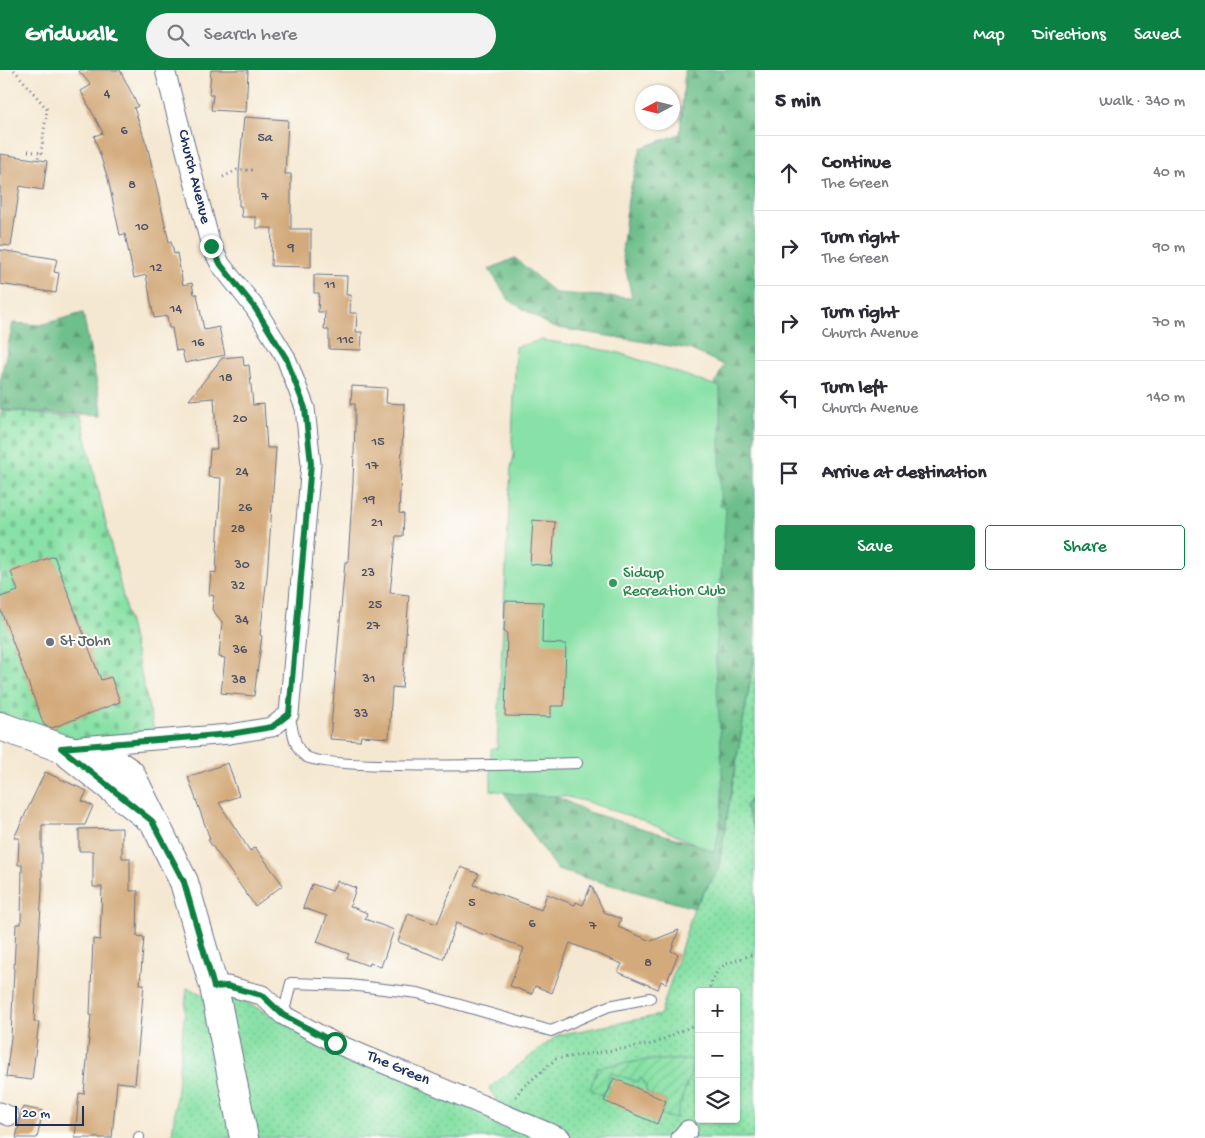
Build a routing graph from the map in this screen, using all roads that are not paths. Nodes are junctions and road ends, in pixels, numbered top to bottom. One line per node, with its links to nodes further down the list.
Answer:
1 (165, 70): 2 (street, Church Avenue)
2 (289, 714): 4 (street); 5 (lane)
3 (0, 726): 4 (main road)
4 (61, 748): 6 (main road)
5 (577, 763)
6 (214, 987): 8 (street, The Green); 9 (main road)
7 (650, 998): 8 (lane)
8 (283, 1015): 10 (street, The Green)
9 (244, 1138)
10 (561, 1138)

